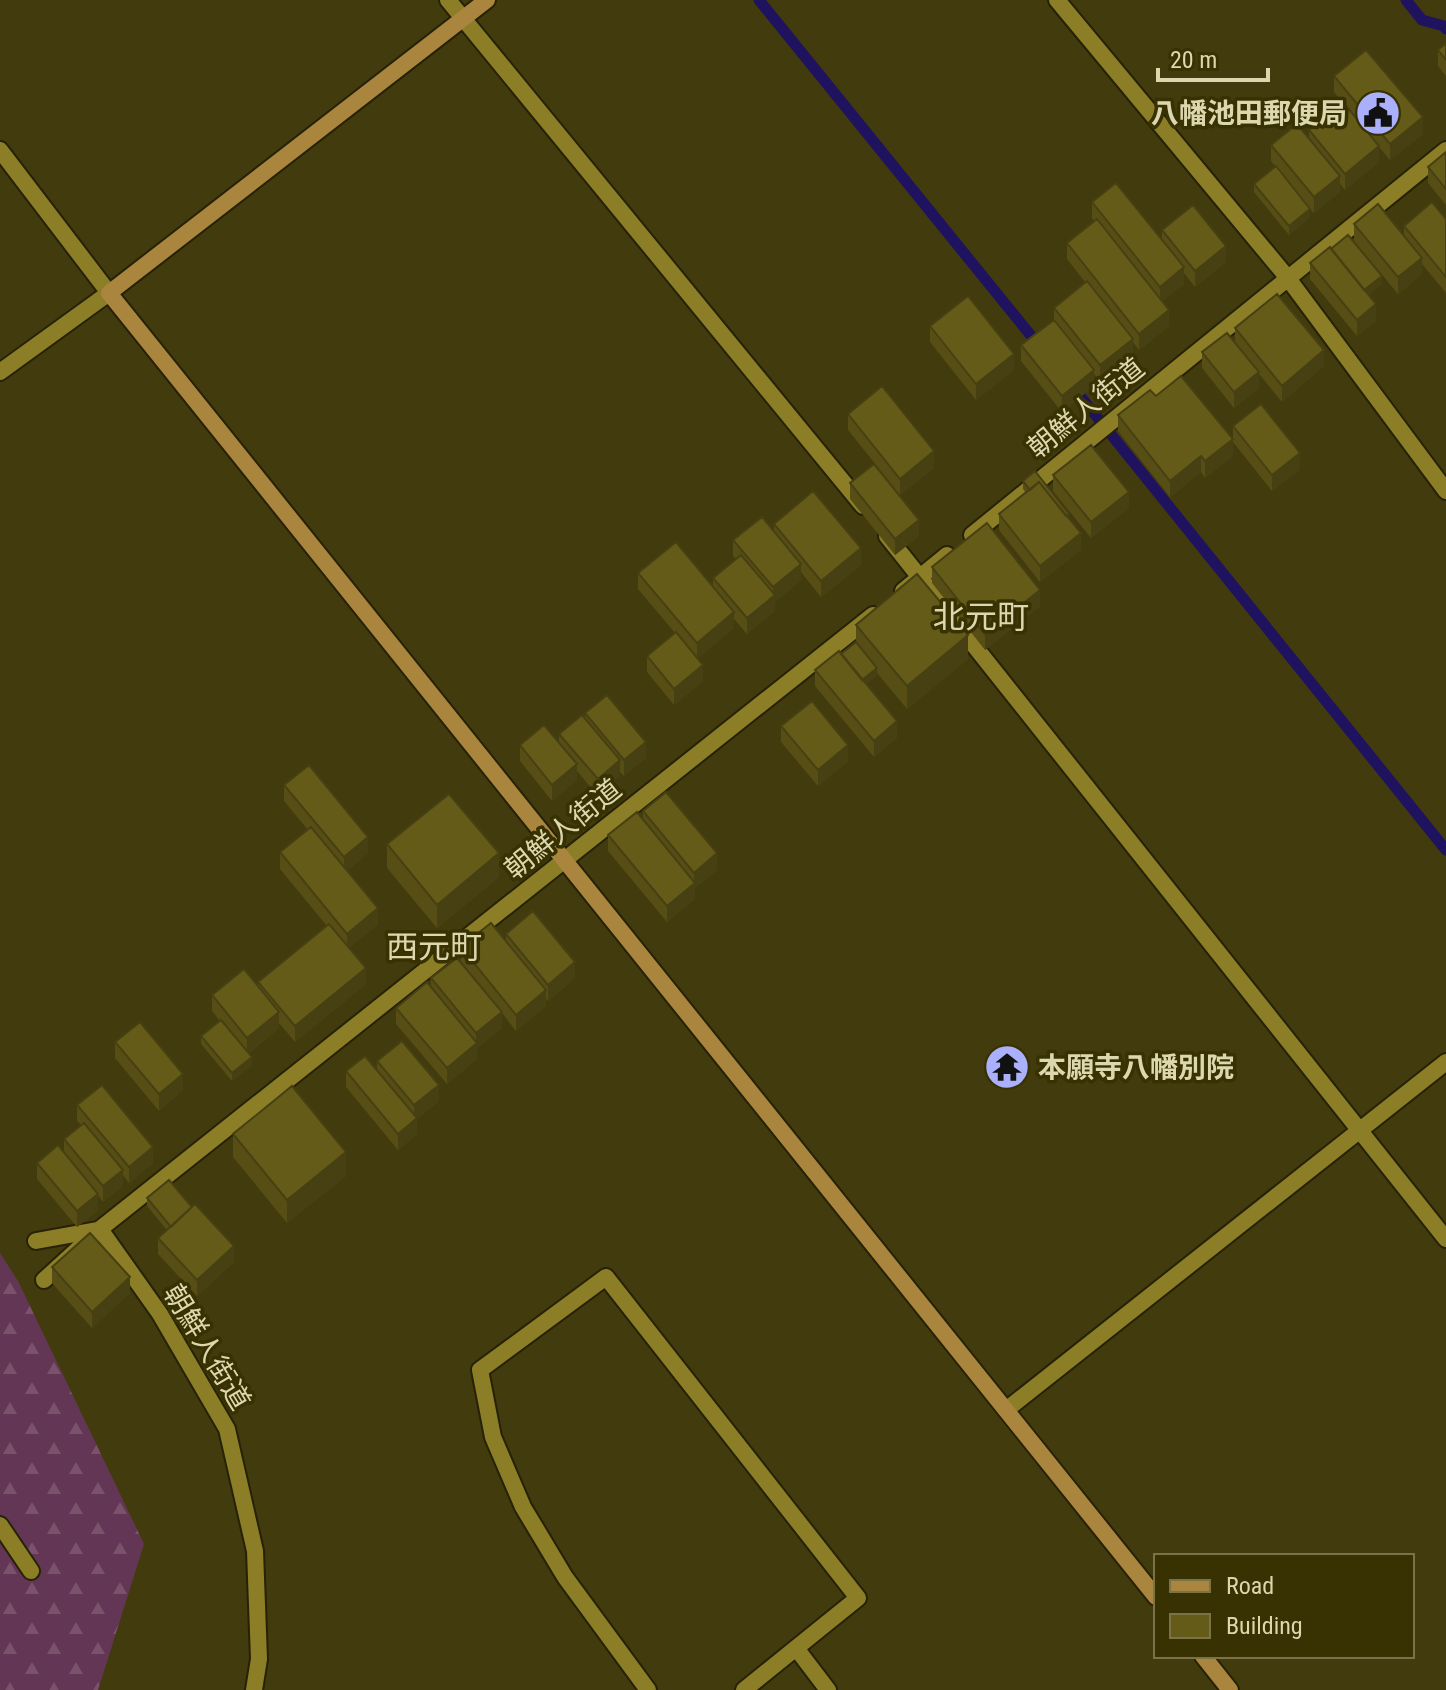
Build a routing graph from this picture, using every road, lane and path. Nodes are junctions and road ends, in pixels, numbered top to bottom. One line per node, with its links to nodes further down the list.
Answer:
1 (448, 0): 4 (street)
2 (487, 0): 4 (street)
3 (1057, 0): 7 (street)
4 (463, 19): 8 (street); 11 (street)
5 (0, 150): 8 (street)
6 (1446, 150): 7 (street, 朝鮮人街道)
7 (1287, 277): 10 (street); 11 (street, 朝鮮人街道)
8 (109, 293): 9 (street); 12 (street)
9 (0, 372)
10 (1446, 491)
11 (921, 577): 12 (street, 朝鮮人街道); 14 (street)
12 (565, 861): 15 (street, 朝鮮人街道); 19 (street)
13 (1446, 1062): 14 (street)
14 (1359, 1131): 16 (street); 19 (street)
15 (100, 1229): 17 (street); 18 (street); 25 (street, 朝鮮人街道)
16 (1446, 1239)
17 (36, 1241)
18 (44, 1280)
19 (1006, 1410): 22 (street)
20 (0, 1525): 21 (street)
21 (31, 1571)
22 (1154, 1595)
23 (796, 1648): 26 (street); 27 (street); 28 (street)
24 (1205, 1658): 29 (street)
25 (254, 1690)
26 (648, 1690)
27 (744, 1690)
28 (828, 1690)
29 (1230, 1690)

